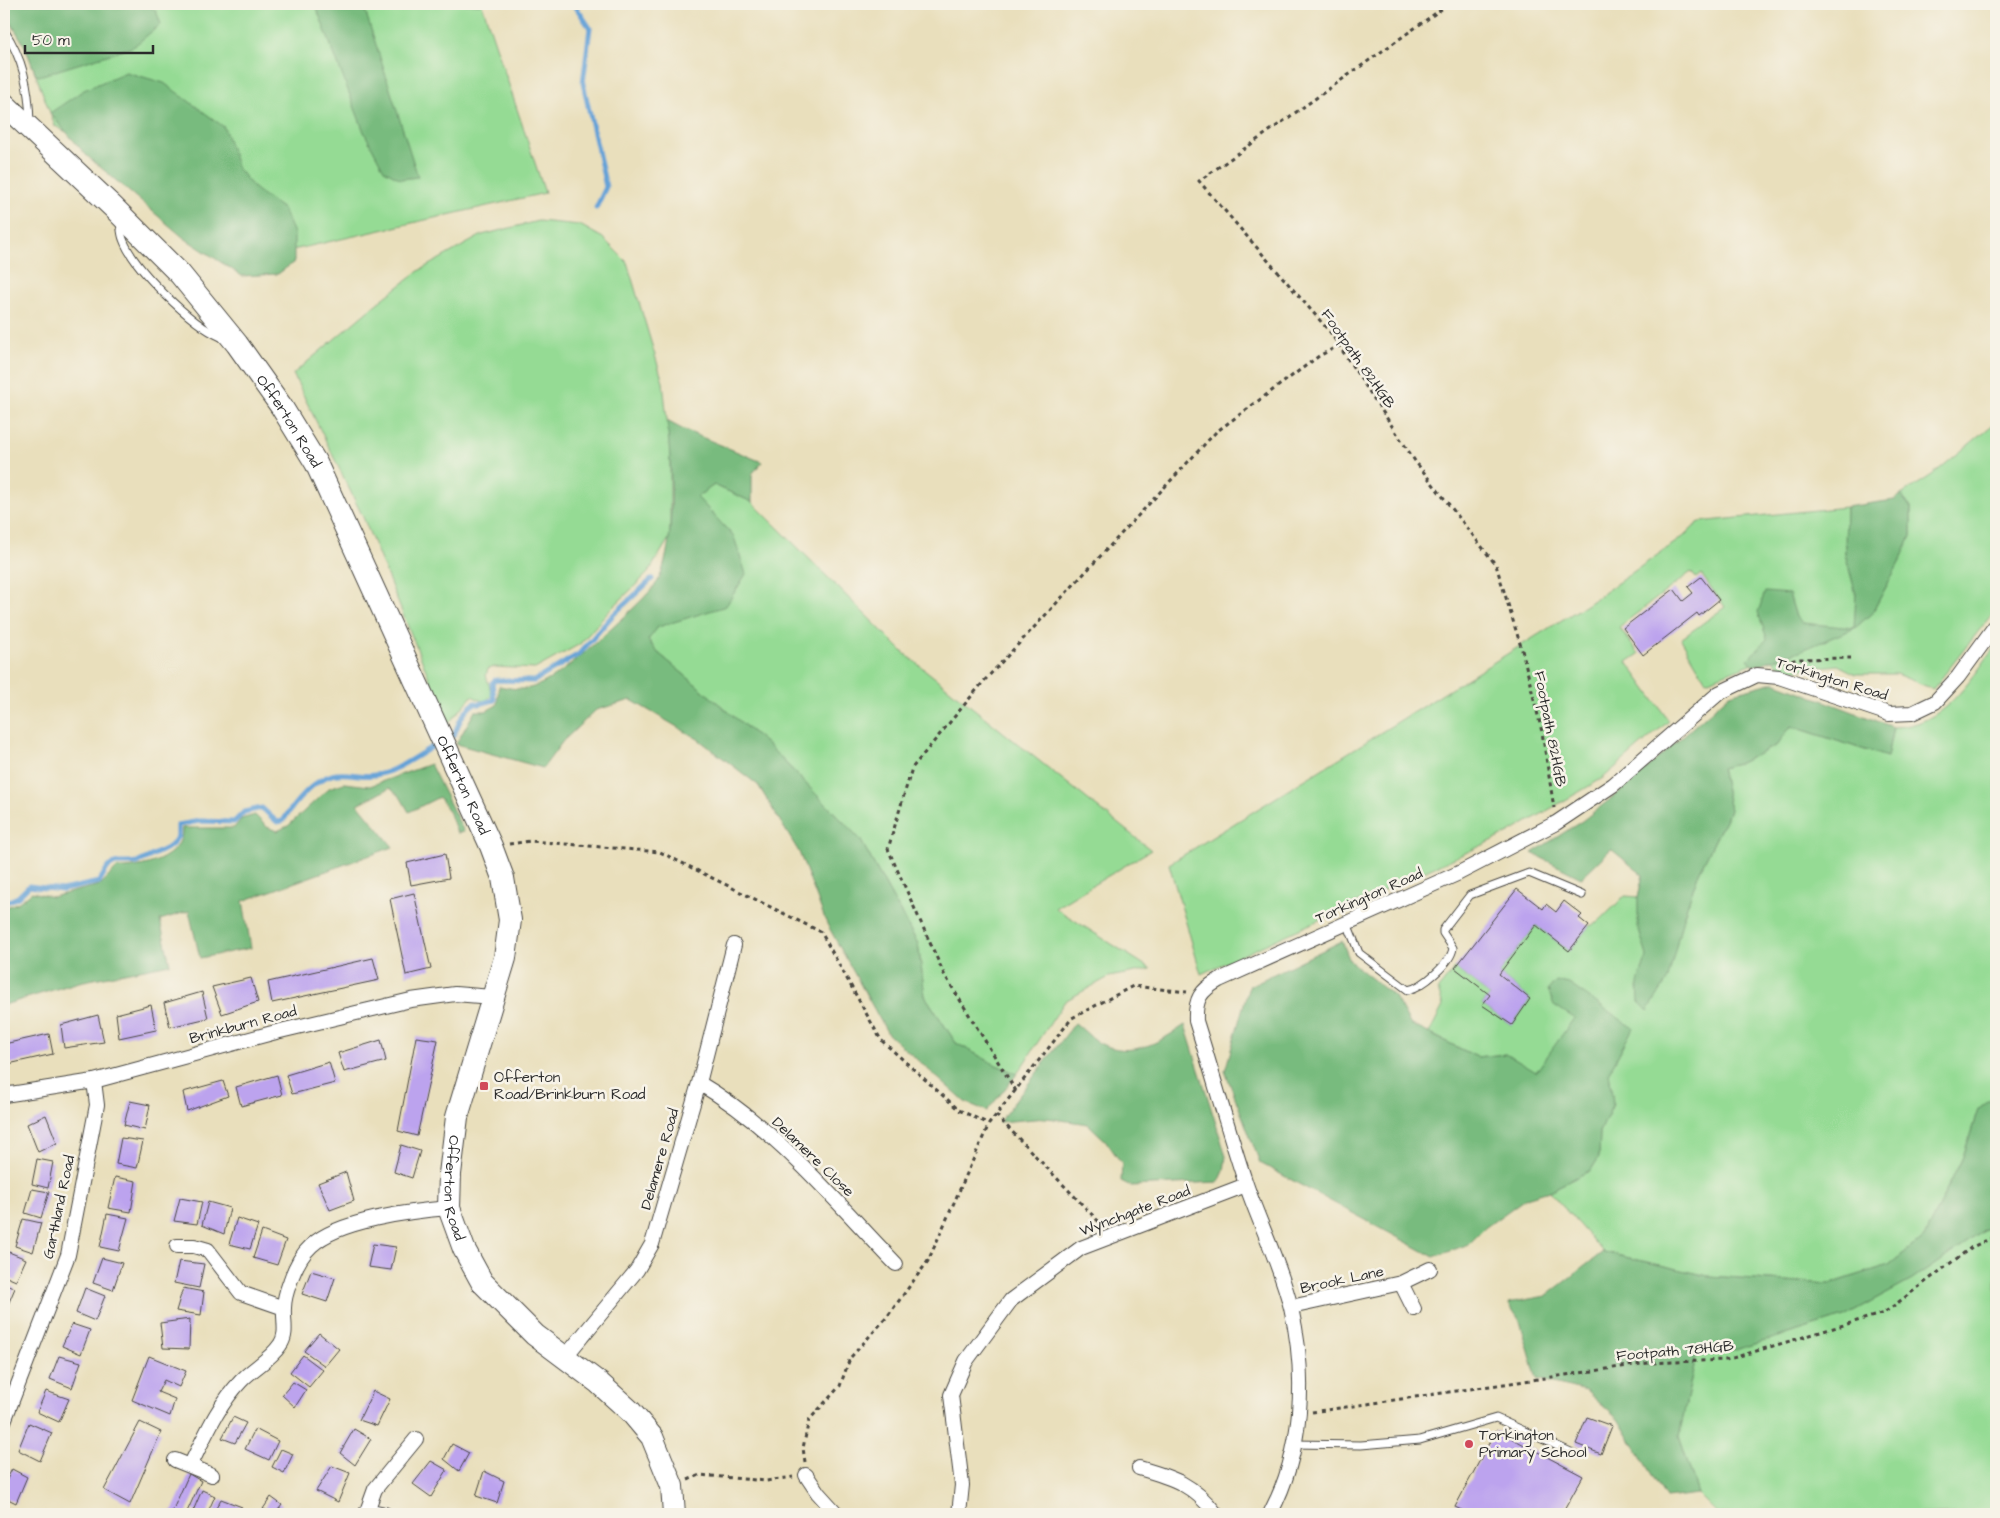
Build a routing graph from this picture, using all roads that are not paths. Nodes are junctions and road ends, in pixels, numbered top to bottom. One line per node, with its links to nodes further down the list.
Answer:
1 (4, 30): 3 (lane)
2 (4, 104): 3 (main road, Offerton Road)
3 (30, 127): 8 (main road, Offerton Road)
4 (1996, 625): 6 (street, Torkington Road)
5 (1582, 895): 6 (lane)
6 (1347, 923): 12 (street, Torkington Road)
7 (734, 945): 10 (street, Delamere Road)
8 (492, 997): 9 (street, Brinkburn Road); 13 (main road, Offerton Road)
9 (94, 1081): 11 (street, Brinkburn Road); 22 (street, Garthland Road)
10 (699, 1082): 15 (street, Delamere Close); 21 (street, Delamere Road)
11 (4, 1095)
12 (1246, 1185): 18 (street); 35 (street, Wynchgate Road)
13 (449, 1208): 19 (street); 21 (main road, Offerton Road)
14 (177, 1246): 19 (street)
15 (896, 1264)
16 (1430, 1269): 17 (street, Brook Lane)
17 (1401, 1283): 18 (street, Brook Lane); 20 (street, Brook Lane)
18 (1290, 1307): 24 (street)
19 (284, 1308): 27 (street)
20 (1414, 1309)
21 (565, 1357): 33 (main road, Offerton Road)
22 (4, 1421)
23 (416, 1439): 31 (street)
24 (1293, 1444): 25 (lane); 37 (street)
25 (1574, 1453)
26 (175, 1460): 27 (street)
27 (190, 1466): 29 (street)
28 (1139, 1468): 36 (street)
29 (212, 1475)
30 (806, 1475): 34 (street)
31 (367, 1512): 32 (street)
32 (385, 1514)
33 (674, 1514)
34 (837, 1514)
35 (959, 1514)
36 (1216, 1514)
37 (1270, 1514)

